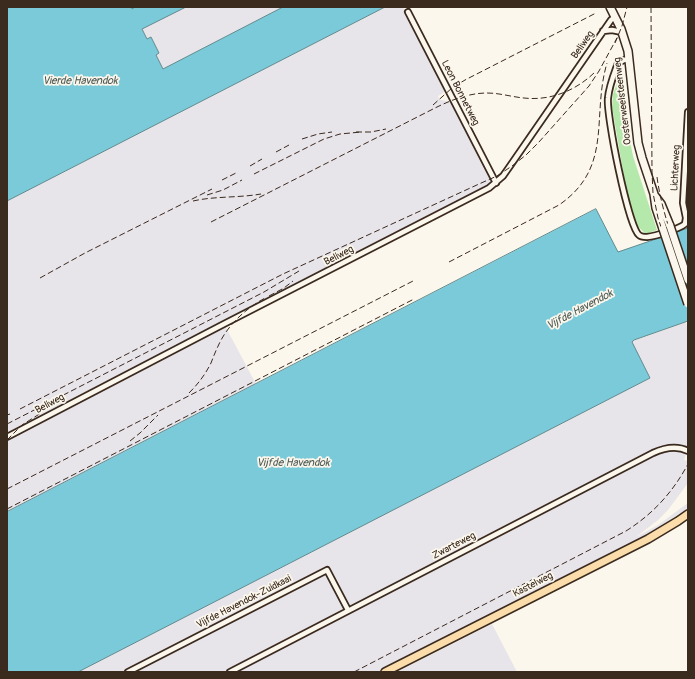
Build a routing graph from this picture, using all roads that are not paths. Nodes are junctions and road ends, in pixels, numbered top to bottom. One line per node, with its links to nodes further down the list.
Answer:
1 (610, 7): 3 (main road, Oosterweelsteenweg)
2 (408, 12): 8 (street, Leon Bonnetweg)
3 (614, 17): 4 (street, Beliweg); 5 (main road, Oosterweelsteenweg)
4 (603, 31): 5 (street); 8 (street, Beliweg)
5 (622, 32): 6 (main road, Oosterweelsteenweg)
6 (629, 59): 7 (street, Lichterweg); 9 (main road, Oosterweelsteenweg)
7 (688, 112)
8 (496, 183): 12 (street, Beliweg)
9 (666, 228): 10 (main road, bridge); 11 (main road, bridge)
10 (688, 280)
11 (688, 304)
12 (7, 437)
13 (688, 450): 15 (street, Zwarteweg)
14 (688, 514): 18 (main road, Kastelweg)
15 (348, 610): 16 (street, Vijfde Havendok-Zuidkaai); 17 (street, Zwarteweg)
16 (128, 672)
17 (230, 672)
18 (385, 672)

